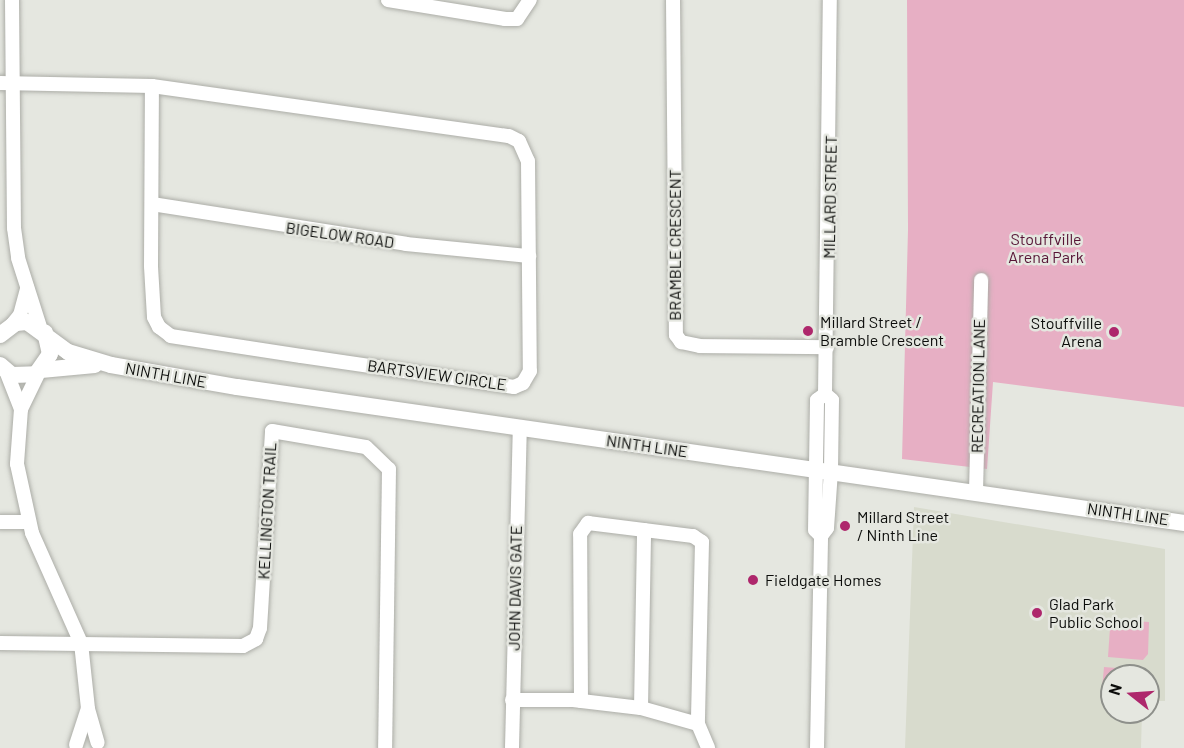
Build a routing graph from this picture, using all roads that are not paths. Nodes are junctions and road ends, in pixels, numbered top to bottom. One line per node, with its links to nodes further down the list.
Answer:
1 (12, 0): 6 (street)
2 (388, 0): 3 (street)
3 (530, 0)
4 (674, 0): 14 (street, BRAMBLE CRESCENT)
5 (830, 0): 14 (street, MILLARD STREET)
6 (6, 83): 7 (street, BARTSVIEW CIRCLE); 11 (street)
7 (152, 86): 8 (street, BARTSVIEW CIRCLE); 9 (street, BARTSVIEW CIRCLE)
8 (152, 204): 9 (street, BIGELOW ROAD); 9 (street, BARTSVIEW CIRCLE)
9 (529, 256)
10 (981, 280): 21 (street, RECREATION LANE)
11 (27, 288): 12 (street); 13 (street)
12 (3, 331): 13 (main road)
13 (43, 332): 15 (main road, NINTH LINE); 17 (main road)
14 (827, 347): 20 (street, MILLARD STREET)
15 (111, 365): 17 (main road, NINTH LINE); 19 (main road, NINTH LINE)
16 (2, 367): 17 (main road, NINTH LINE); 18 (street)
17 (40, 371): 18 (street)
18 (21, 408): 23 (street)
19 (520, 429): 20 (main road, NINTH LINE); 28 (street, JOHN DAVIS GATE)
20 (824, 470): 21 (main road, NINTH LINE); 38 (street, MILLARD STREET)
21 (976, 492): 24 (main road, NINTH LINE)
22 (0, 522): 23 (street)
23 (28, 522): 26 (street)
24 (1184, 523)
25 (644, 530): 29 (street); 30 (street); 32 (street)
26 (81, 643): 27 (street); 31 (street); 35 (street, KELLINGTON TRAIL)
27 (0, 644)
28 (512, 700): 29 (street); 36 (street, JOHN DAVIS GATE)
29 (581, 701): 30 (street)
30 (641, 708): 32 (street)
31 (88, 709): 33 (street); 34 (street)
32 (698, 724): 37 (street)
33 (101, 745): 34 (street)
34 (74, 746)
35 (385, 748)
36 (512, 748)
37 (708, 748)
38 (817, 748)

